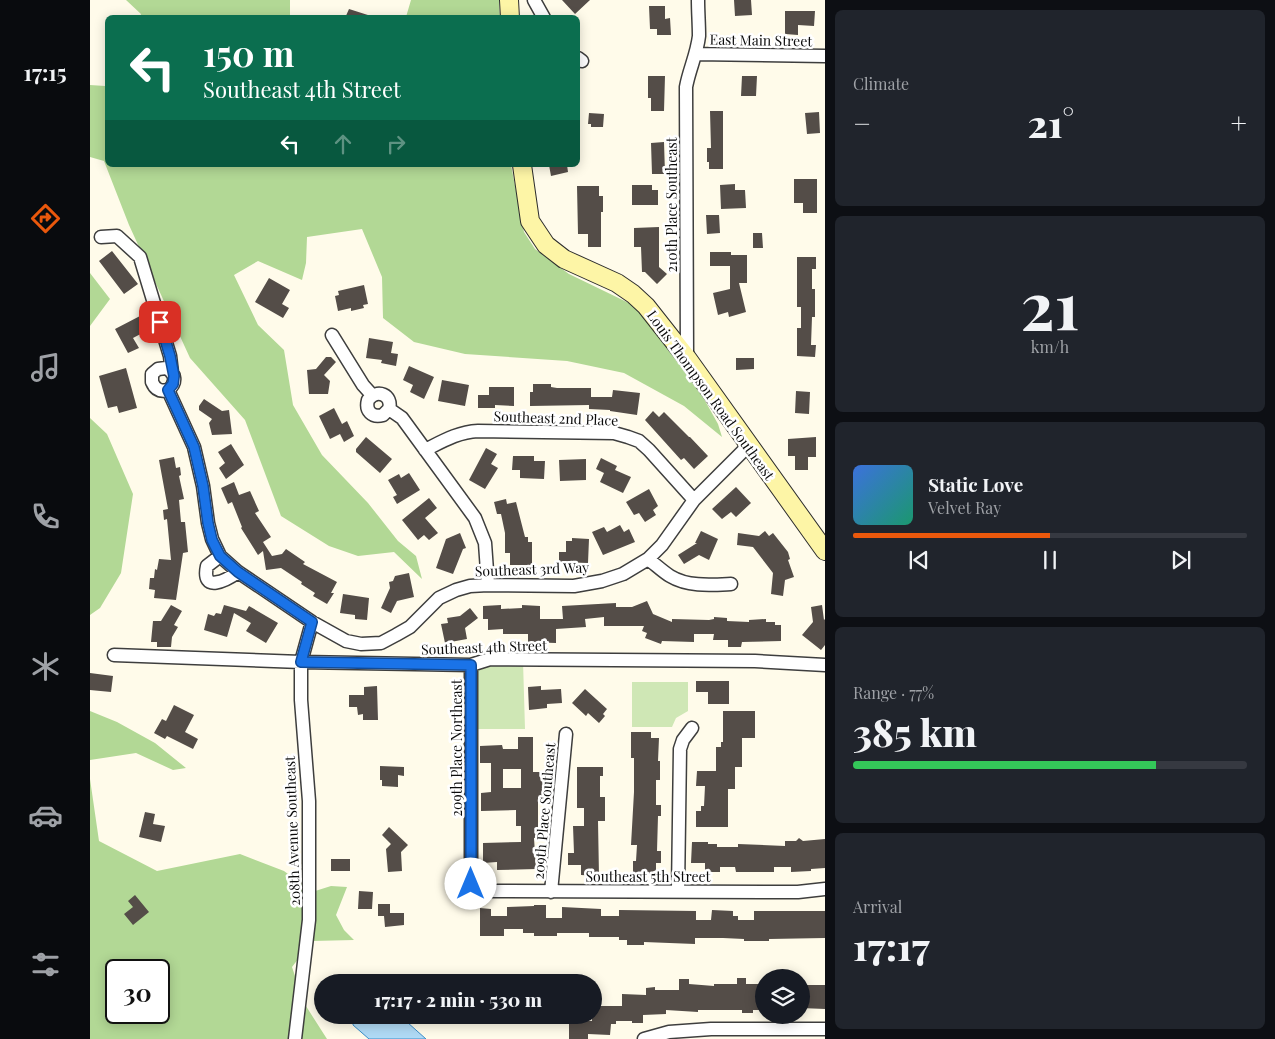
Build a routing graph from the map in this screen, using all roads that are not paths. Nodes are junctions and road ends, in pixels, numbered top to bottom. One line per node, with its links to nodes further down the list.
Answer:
1 (509, 0): 4 (street)
2 (534, 0): 5 (street)
3 (698, 0): 6 (street, 210th Place Southeast)
4 (510, 15)
5 (542, 15)
6 (696, 54): 7 (street, East Main Street); 11 (street, 210th Place Southeast)
7 (825, 56)
8 (522, 167): 11 (street, Louis Thompson Road Southeast)
9 (102, 237): 12 (street)
10 (332, 335): 14 (street)
11 (686, 358): 16 (street, Louis Thompson Road Southeast)
12 (172, 373): 13 (street); 13 (street, Southeast 3rd Way)
13 (168, 390): 20 (street, Southeast 3rd Way)
14 (372, 395): 15 (street); 15 (street)
15 (389, 410): 17 (street)
16 (748, 446): 18 (street, Southeast 3rd Way); 19 (street, Louis Thompson Road Southeast)
17 (425, 450): 18 (street, Southeast 2nd Place); 24 (street)
18 (694, 500): 21 (street, Southeast 3rd Way)
19 (825, 551)
20 (220, 556): 22 (street, Southeast 3rd Way); 22 (street)
21 (648, 559): 23 (street); 24 (street, Southeast 3rd Way)
22 (238, 572): 25 (street, Southeast 3rd Way)
23 (731, 584)
24 (488, 585): 25 (street, Southeast 3rd Way)
25 (312, 622): 27 (street, 208th Avenue Southeast)
26 (114, 655): 27 (street, Southeast 4th Street)
27 (301, 662): 28 (street, Southeast 4th Street); 38 (street, 208th Avenue Southeast)
28 (471, 665): 29 (street, Southeast 4th Street); 33 (street, 209th Place Northeast)
29 (825, 665)
30 (692, 728): 34 (street)
31 (566, 734): 35 (street, 209th Place Southeast)
32 (825, 889): 34 (street, Southeast 5th Street)
33 (471, 891): 35 (street, Southeast 5th Street)
34 (678, 891): 35 (street, Southeast 5th Street)
35 (552, 892)
36 (825, 1030): 37 (street)
37 (728, 1034): 39 (street)
38 (295, 1039)
39 (644, 1039)

